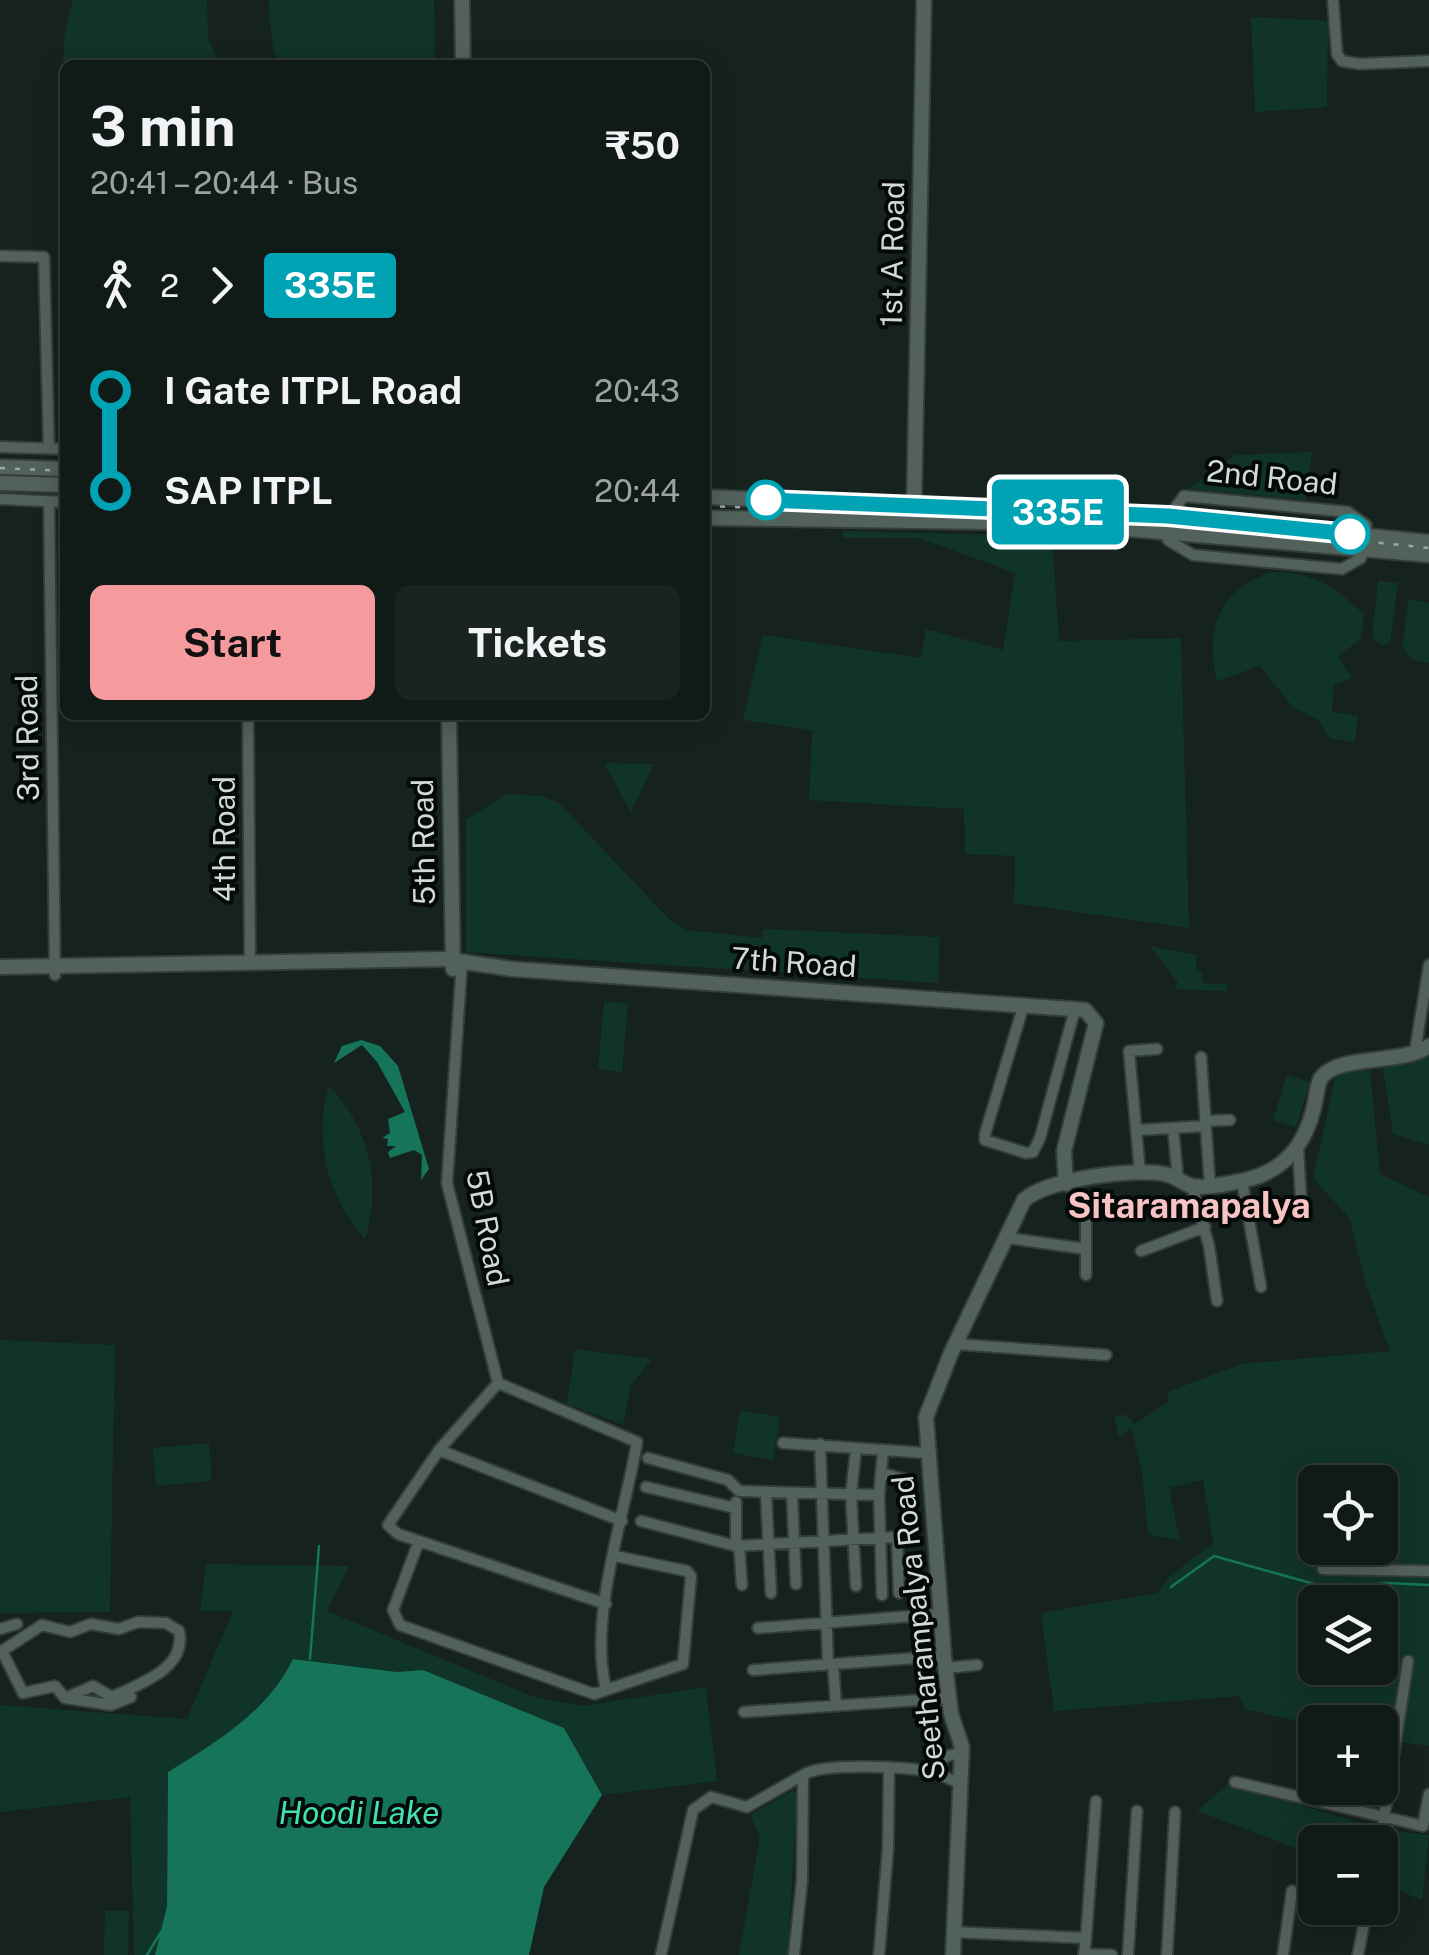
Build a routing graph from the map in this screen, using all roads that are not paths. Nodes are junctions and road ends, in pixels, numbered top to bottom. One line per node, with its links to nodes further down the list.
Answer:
1 (462, 0): 4 (street)
2 (924, 0): 19 (street, 1st A Road)
3 (1333, 0): 5 (street)
4 (463, 60)
5 (1429, 62)
6 (0, 256): 8 (street)
7 (0, 447): 8 (street)
8 (50, 448): 9 (street)
9 (60, 448)
10 (0, 467): 11 (street)
11 (60, 469)
12 (0, 483): 13 (street)
13 (60, 485)
14 (710, 498): 18 (street, 2nd Road)
15 (0, 499): 16 (street)
16 (49, 502): 17 (street); 35 (street, 3rd Road)
17 (60, 502)
18 (800, 503): 19 (street, 2nd Road); 21 (street); 22 (street)
19 (914, 508): 23 (street, 2nd Road)
20 (710, 518): 22 (street, 2nd Road)
21 (810, 520): 22 (street, 2nd Road); 23 (street, 2nd Road)
22 (790, 522)
23 (1168, 523): 24 (street, 2nd Road); 24 (street); 24 (street, 2nd Road)
24 (1364, 542): 25 (street, 2nd Road); 26 (street, 2nd Road)
25 (1429, 542)
26 (1429, 556)
27 (248, 720): 34 (street, 4th Road)
28 (441, 720): 30 (street, 5th Road)
29 (448, 720): 30 (street, 5th Road)
30 (445, 754): 31 (street, 5th Road)
31 (453, 964): 34 (street, 7th Road); 37 (street, 7th Road); 63 (street, 5B Road)
32 (1429, 965): 40 (street)
33 (0, 966): 35 (street, 7th Road)
34 (250, 967): 35 (street, 7th Road)
35 (55, 970): 36 (street, 7th Road)
36 (0, 976)
37 (1024, 1004): 38 (street, 7th Road); 38 (street)
38 (1075, 1008): 50 (street)
39 (1157, 1049): 45 (street)
40 (1424, 1049): 46 (street)
41 (1201, 1057): 43 (street)
42 (1230, 1120): 43 (street)
43 (1206, 1124): 44 (street); 51 (street)
44 (1173, 1128): 45 (street); 49 (street)
45 (1138, 1130): 47 (street)
46 (1298, 1149): 48 (street, Seetharampalya Road); 52 (street)
47 (1140, 1172): 49 (street, Seetharampalya Road); 50 (street, Seetharampalya Road)
48 (1242, 1181): 51 (street, Seetharampalya Road); 59 (street)
49 (1185, 1182): 51 (street, Seetharampalya Road); 54 (street)
50 (1066, 1184): 55 (street, Seetharampalya Road)
51 (1210, 1186)
52 (1301, 1198)
53 (1086, 1200): 56 (street)
54 (1205, 1227): 57 (street); 60 (street)
55 (1008, 1238): 56 (street); 61 (street, Seetharampalya Road)
56 (1086, 1249): 58 (street)
57 (1141, 1250)
58 (1086, 1274)
59 (1262, 1286)
60 (1217, 1301)
61 (955, 1344): 62 (street); 69 (street, Seetharampalya Road)
62 (1106, 1355)
63 (498, 1383): 67 (street); 81 (street)
64 (783, 1443): 65 (street)
65 (820, 1444): 66 (street); 77 (street)
66 (856, 1449): 68 (street); 78 (street)
67 (440, 1450): 81 (street); 85 (street)
68 (883, 1452): 69 (street); 71 (street)
69 (927, 1453): 100 (street, Seetharampalya Road)
70 (648, 1458): 74 (street)
71 (882, 1473): 72 (street); 79 (street)
72 (906, 1480)
73 (646, 1488): 80 (street)
74 (738, 1491): 75 (street); 80 (street)
75 (766, 1494): 76 (street); 88 (street)
76 (792, 1494): 77 (street); 87 (street)
77 (821, 1494): 78 (street); 86 (street)
78 (851, 1494): 79 (street); 84 (street)
79 (879, 1495): 83 (street)
80 (735, 1504): 89 (street)
81 (622, 1521): 90 (street)
82 (642, 1521): 89 (street)
83 (881, 1537): 84 (street); 97 (street); 98 (street)
84 (853, 1539): 86 (street); 95 (street)
85 (419, 1541): 99 (street); 111 (street)
86 (822, 1541): 87 (street); 101 (street)
87 (794, 1542): 88 (street); 93 (street)
88 (768, 1545): 89 (street); 96 (street)
89 (737, 1546): 94 (street)
90 (615, 1556): 99 (street); 111 (street)
91 (1322, 1569): 92 (street)
92 (1429, 1570)
93 (796, 1584)
94 (742, 1585)
95 (856, 1586)
96 (771, 1593)
97 (899, 1593)
98 (882, 1595)
99 (606, 1604): 111 (street)
100 (940, 1614): 101 (street); 107 (street, Seetharampalya Road)
101 (828, 1620): 103 (street); 108 (street)
102 (17, 1624): 104 (street)
103 (758, 1628)
104 (0, 1629)
105 (1, 1651): 113 (street); 113 (street)
106 (1408, 1660): 127 (street)
107 (944, 1662): 108 (street); 109 (street); 114 (street, Seetharampalya Road)
108 (830, 1664): 110 (street); 115 (street)
109 (977, 1665)
110 (753, 1670)
111 (606, 1689)
112 (131, 1696): 113 (street)
113 (65, 1698)
114 (949, 1698): 115 (street); 117 (street, Seetharampalya Road)
115 (836, 1704): 116 (street)
116 (744, 1712)
117 (962, 1752): 119 (street); 121 (street, Seetharampalya Road)
118 (888, 1769): 119 (street); 120 (street); 136 (street)
119 (938, 1772): 121 (street)
120 (803, 1776): 134 (street); 135 (street)
121 (962, 1782): 132 (street, Seetharampalya Road)
122 (1236, 1782): 127 (street)
123 (1429, 1794): 129 (street)
124 (1096, 1801): 133 (street)
125 (1137, 1811): 139 (street)
126 (1175, 1812): 140 (street)
127 (1385, 1818): 128 (street); 129 (street)
128 (1384, 1825)
129 (1426, 1827)
130 (1292, 1891): 141 (street)
131 (1364, 1925): 142 (street)
132 (954, 1932): 133 (street); 137 (street, Seetharampalya Road)
133 (1086, 1938): 138 (street)
134 (662, 1955)
135 (794, 1955)
136 (879, 1955)
137 (953, 1955)
138 (1112, 1955)
139 (1128, 1955)
140 (1167, 1955)
141 (1283, 1955)
142 (1358, 1955)

